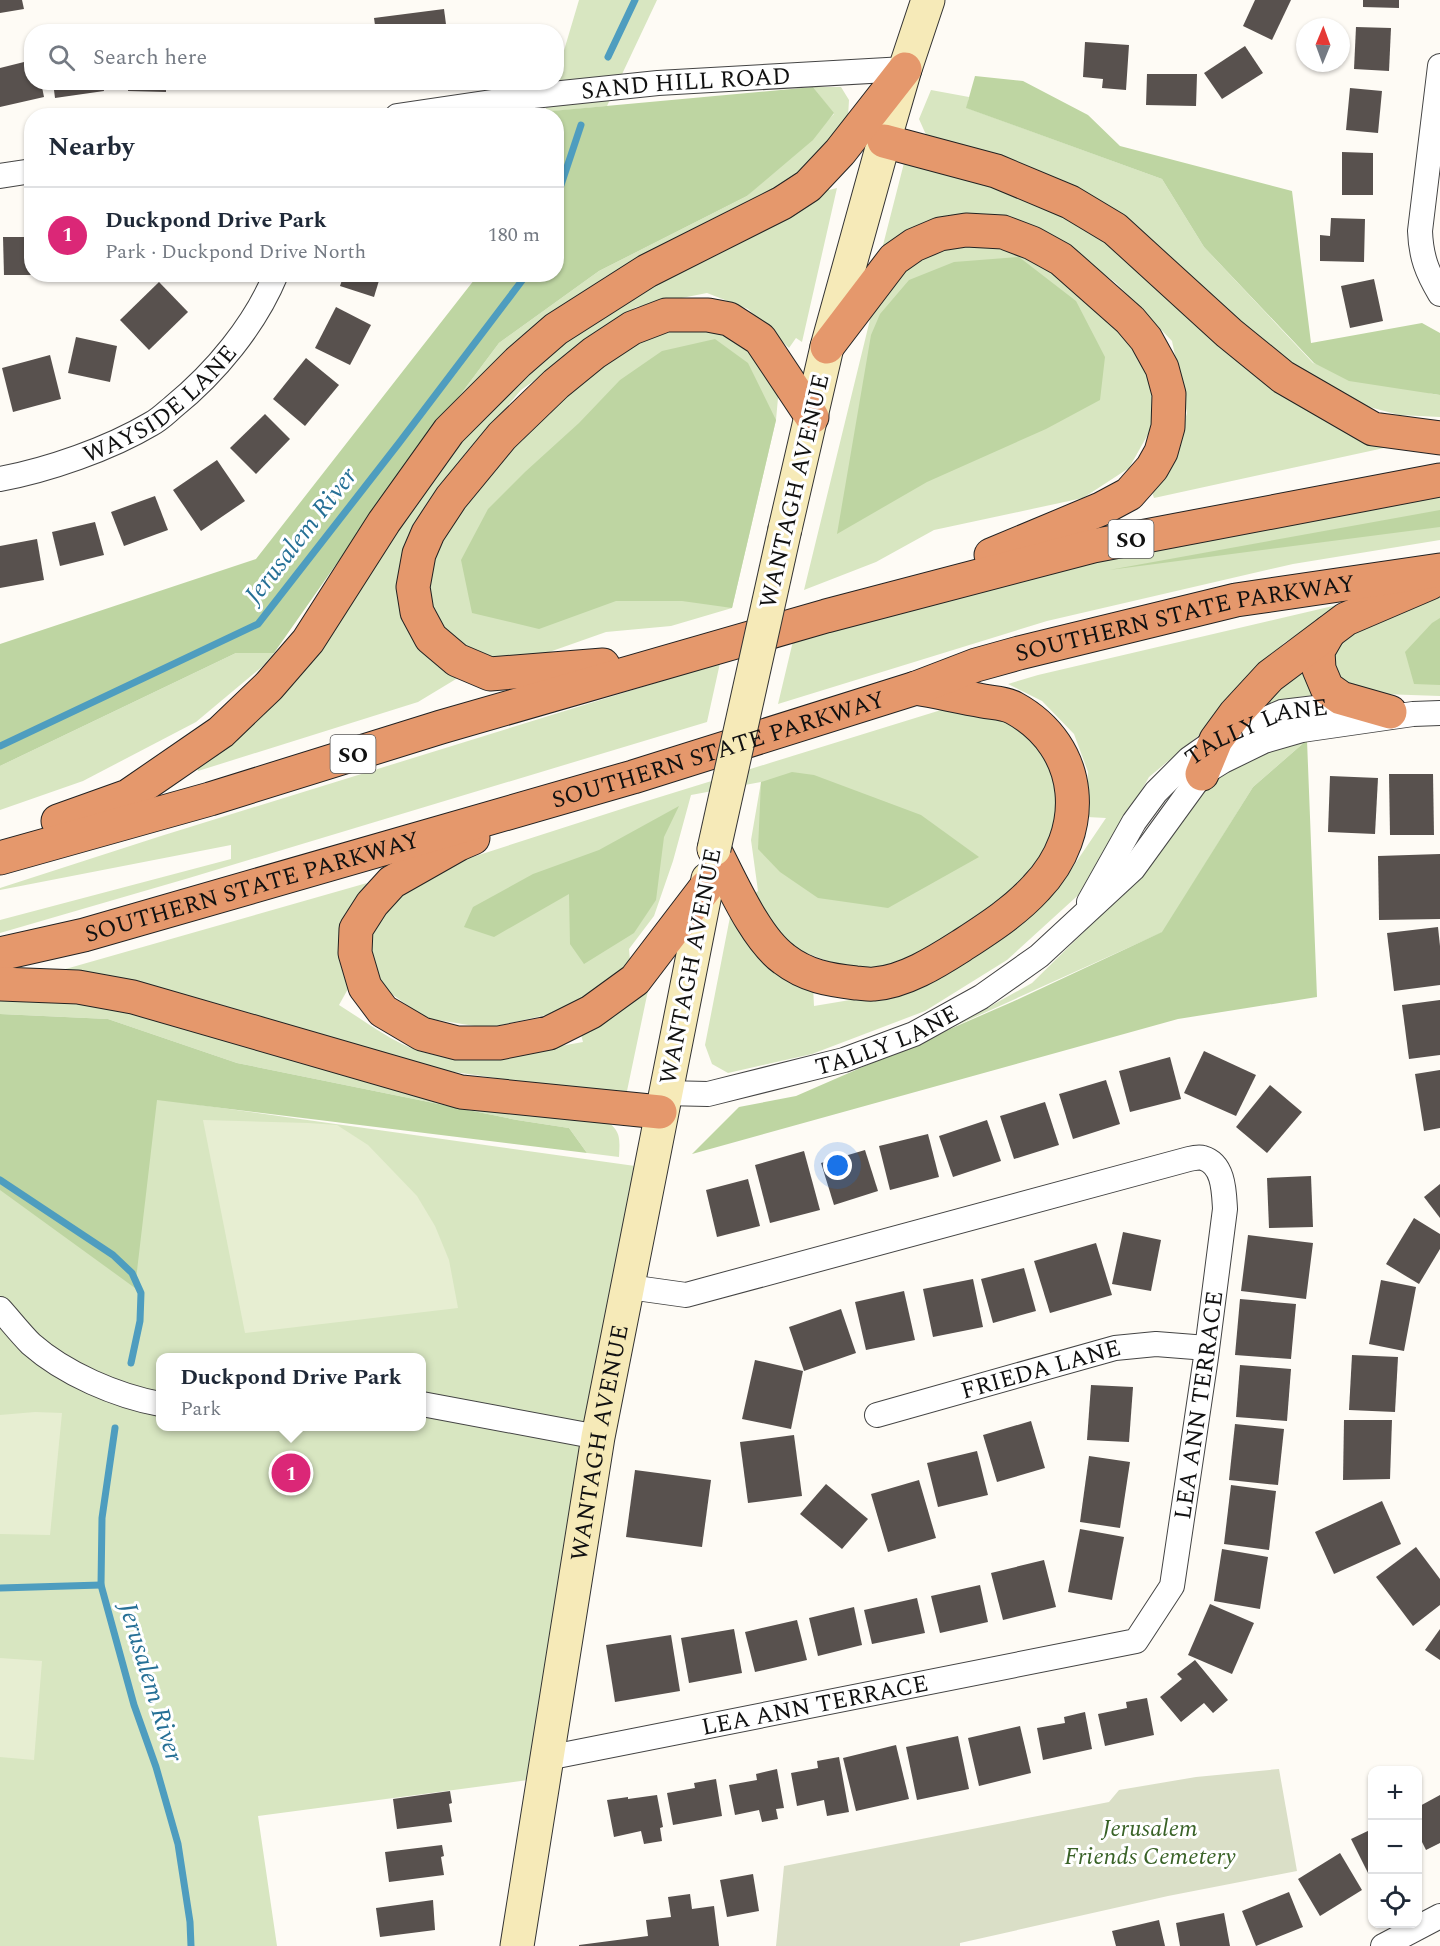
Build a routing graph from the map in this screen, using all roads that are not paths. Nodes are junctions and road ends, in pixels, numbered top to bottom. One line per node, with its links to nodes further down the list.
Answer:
1 (928, 0): 3 (main road, WANTAGH AVENUE)
2 (1440, 66): 9 (street)
3 (905, 69): 4 (street, SAND HILL ROAD); 5 (main road, WANTAGH AVENUE); 26 (highway)
4 (452, 108)
5 (884, 141): 10 (main road, WANTAGH AVENUE); 12 (highway)
6 (24, 172): 7 (street)
7 (0, 176)
8 (273, 282): 13 (street, WAYSIDE LANE)
9 (1440, 294)
10 (828, 347): 11 (main road, WANTAGH AVENUE); 17 (highway)
11 (812, 417): 19 (highway); 27 (main road, WANTAGH AVENUE, bridge)
12 (1440, 438)
13 (0, 479)
14 (1440, 480): 17 (highway, SO)
15 (1440, 570): 20 (highway, SOUTHERN STATE PARKWAY)
16 (1440, 579): 18 (highway)
17 (826, 616): 19 (highway, SO)
18 (1329, 632): 21 (highway); 23 (highway)
19 (706, 651): 28 (highway, SO)
20 (916, 688): 25 (highway, SOUTHERN STATE PARKWAY); 27 (highway)
21 (1402, 713): 22 (street, TALLY LANE); 23 (street, TALLY LANE); 24 (street, TALLY LANE)
22 (1440, 713)
23 (1216, 740): 24 (highway); 30 (street, TALLY LANE)
24 (1202, 774): 30 (street, TALLY LANE)
25 (633, 777): 29 (highway); 31 (highway, SOUTHERN STATE PARKWAY)
26 (0, 841)
27 (714, 849): 29 (main road, WANTAGH AVENUE)
28 (0, 858)
29 (706, 887): 33 (main road, WANTAGH AVENUE)
30 (1080, 918): 33 (street, TALLY LANE)
31 (0, 954)
32 (0, 984): 33 (highway)
33 (662, 1103): 34 (main road, WANTAGH AVENUE)
34 (629, 1287): 36 (street, LEA ANN TERRACE); 40 (main road, WANTAGH AVENUE)
35 (0, 1309): 37 (street)
36 (1207, 1348): 39 (street, FRIEDA LANE); 41 (street, LEA ANN TERRACE)
37 (156, 1403)
38 (426, 1405): 40 (street)
39 (877, 1415)
40 (598, 1437): 41 (main road, WANTAGH AVENUE)
41 (547, 1758): 43 (main road, WANTAGH AVENUE)
42 (1440, 1916): 44 (street)
43 (517, 1946)
44 (1383, 1946)

